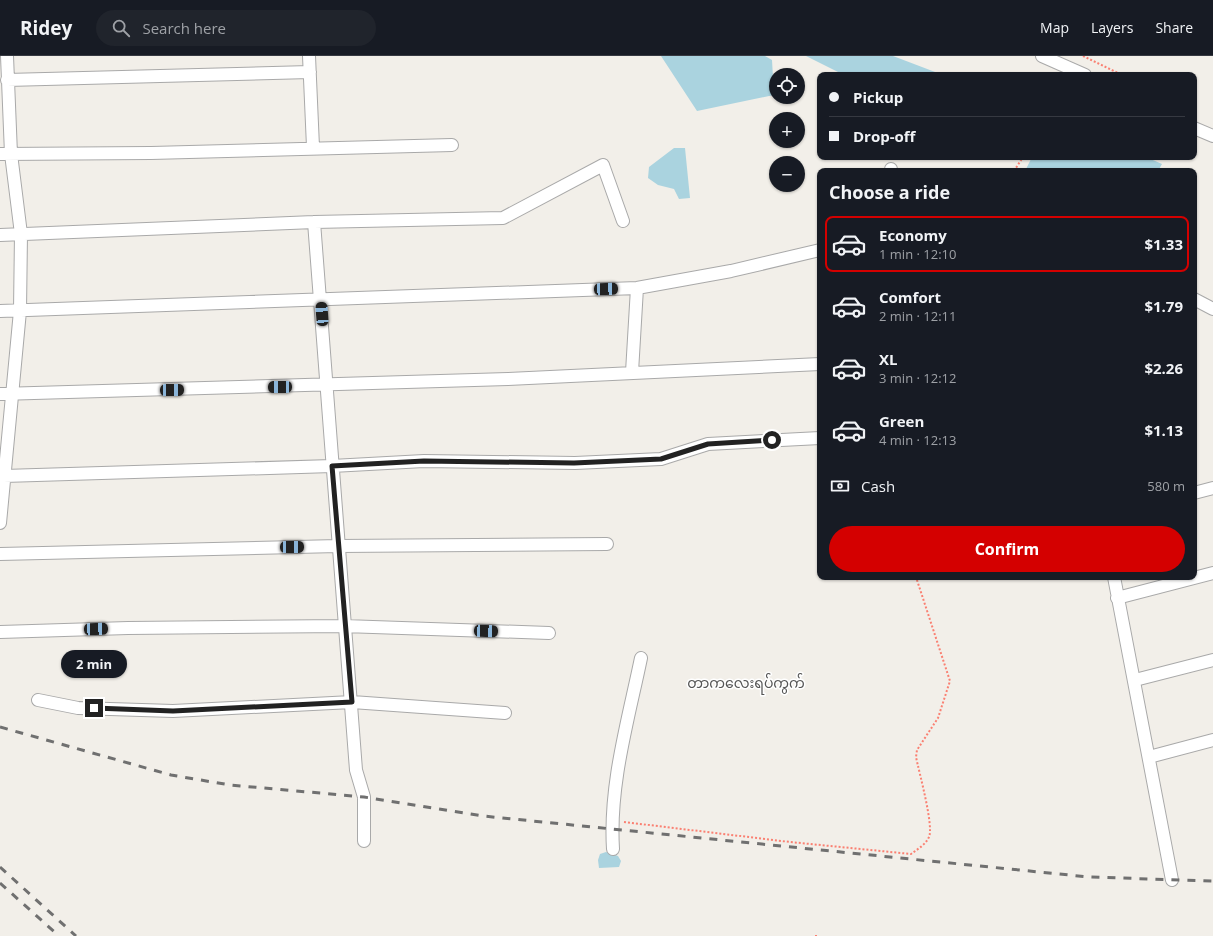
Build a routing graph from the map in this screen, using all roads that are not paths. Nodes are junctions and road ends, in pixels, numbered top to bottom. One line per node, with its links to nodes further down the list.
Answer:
1 (7, 56): 6 (street)
2 (309, 56): 4 (street)
3 (1042, 56): 5 (street)
4 (310, 72): 6 (street); 10 (street)
5 (1078, 72)
6 (7, 80): 11 (street)
7 (1197, 129): 8 (street)
8 (1213, 136)
9 (452, 145): 10 (street)
10 (313, 147): 11 (street)
11 (5, 154): 14 (street)
12 (623, 221): 13 (street)
13 (314, 222): 14 (street); 18 (street)
14 (20, 234): 15 (street); 22 (street)
15 (0, 235)
16 (817, 251): 17 (street)
17 (637, 288): 18 (street); 24 (street)
18 (321, 300): 22 (street); 25 (street)
19 (1197, 301): 20 (street)
20 (1213, 309)
21 (0, 311): 22 (street)
22 (20, 311): 26 (street)
23 (817, 364): 24 (street)
24 (632, 372): 25 (street)
25 (326, 386): 26 (street); 28 (street)
26 (6, 394): 29 (street)
27 (817, 438): 28 (street)
28 (332, 466): 29 (street); 34 (street)
29 (4, 476): 32 (street)
30 (1213, 488): 31 (street)
31 (1197, 492)
32 (0, 523)
33 (607, 544): 34 (street)
34 (338, 546): 35 (street); 41 (street)
35 (0, 554)
36 (1213, 573): 37 (street)
37 (1197, 577)
38 (1114, 580): 40 (street)
39 (1186, 580): 40 (street)
40 (1117, 598): 46 (street)
41 (344, 626): 42 (street); 43 (street); 48 (street)
42 (0, 632)
43 (549, 633)
44 (641, 658): 53 (street)
45 (1213, 660): 46 (street)
46 (1135, 680): 51 (street)
47 (38, 700): 48 (street)
48 (352, 702): 49 (street); 52 (street)
49 (505, 713)
50 (1213, 740): 51 (street)
51 (1149, 757): 54 (street)
52 (364, 841)
53 (613, 849)
54 (1172, 880)

